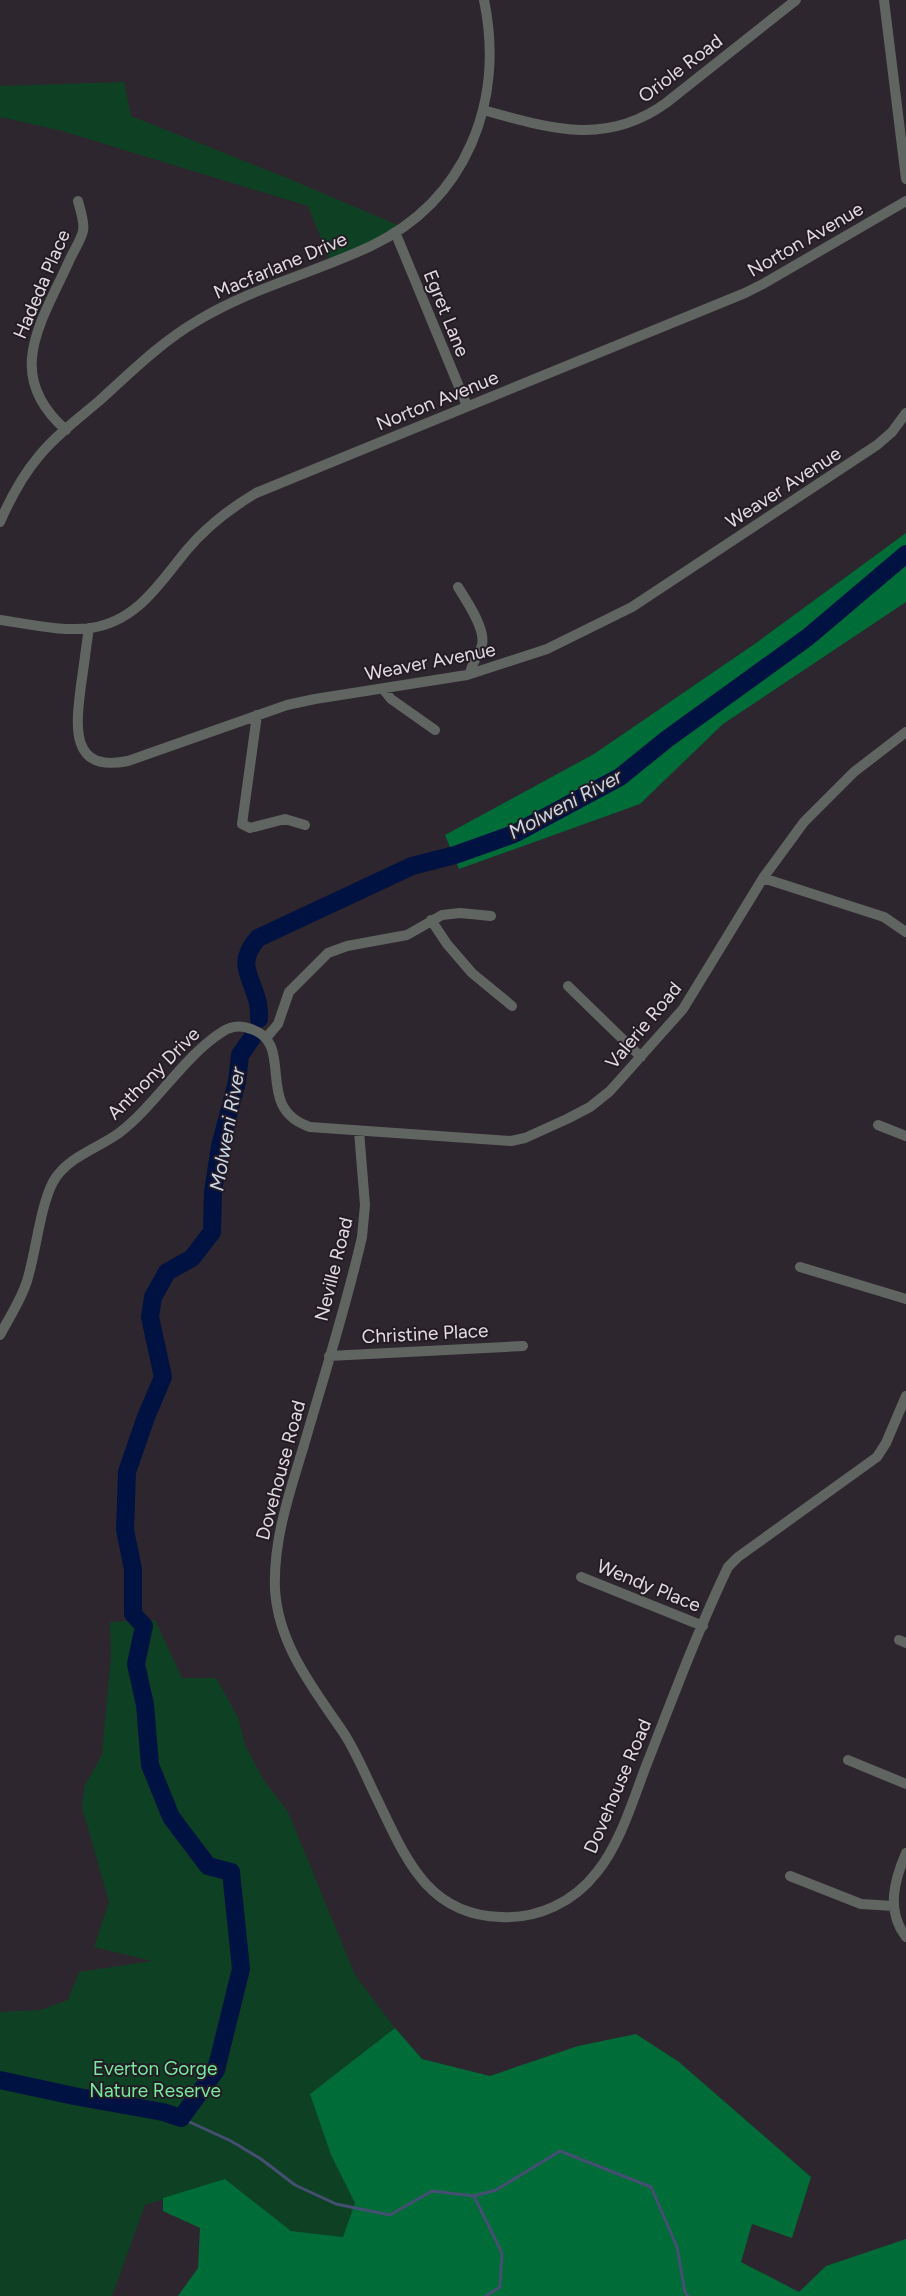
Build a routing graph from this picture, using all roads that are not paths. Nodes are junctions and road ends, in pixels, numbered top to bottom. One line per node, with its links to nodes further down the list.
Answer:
1 (484, 0): 4 (street, Macfarlane Drive)
2 (796, 0): 4 (street, Oriole Road)
3 (884, 0): 5 (street)
4 (484, 110): 8 (street, Macfarlane Drive)
5 (906, 179)
6 (78, 201): 11 (street, Hadeda Place)
7 (906, 201): 9 (street, Norton Avenue)
8 (395, 232): 9 (street, Egret Lane); 11 (street, Macfarlane Drive)
9 (467, 406): 15 (street, Norton Avenue)
10 (906, 412): 16 (street, Weaver Avenue)
11 (66, 430): 12 (street, Macfarlane Drive)
12 (0, 522)
13 (458, 588): 16 (street)
14 (0, 620): 15 (street, Norton Avenue)
15 (89, 628): 18 (street, Weaver Avenue)
16 (470, 674): 17 (street, Weaver Avenue)
17 (383, 689): 18 (street, Weaver Avenue); 19 (street)
18 (257, 715): 21 (street)
19 (435, 730)
20 (906, 732): 22 (street, Valerie Road)
21 (305, 825)
22 (763, 878): 25 (street); 29 (street, Valerie Road)
23 (491, 916): 24 (street)
24 (431, 920): 27 (street); 28 (street)
25 (906, 932)
26 (568, 986): 29 (street)
27 (512, 1006)
28 (266, 1038): 31 (street); 35 (street, Anthony Drive)
29 (641, 1058): 31 (street, Valerie Road)
30 (878, 1125): 32 (street)
31 (359, 1131): 37 (street, Neville Road)
32 (906, 1136)
33 (800, 1267): 34 (street)
34 (906, 1299)
35 (0, 1335)
36 (524, 1346): 37 (street, Christine Place)
37 (329, 1356): 40 (street, Dovehouse Road)
38 (906, 1396): 40 (street, Dovehouse Road)
39 (582, 1577): 40 (street, Wendy Place)
40 (703, 1626)
41 (848, 1760): 42 (street)
42 (906, 1784)
43 (906, 1853): 45 (street)
44 (790, 1876): 45 (street)
45 (894, 1906): 46 (street)
46 (906, 1937)

